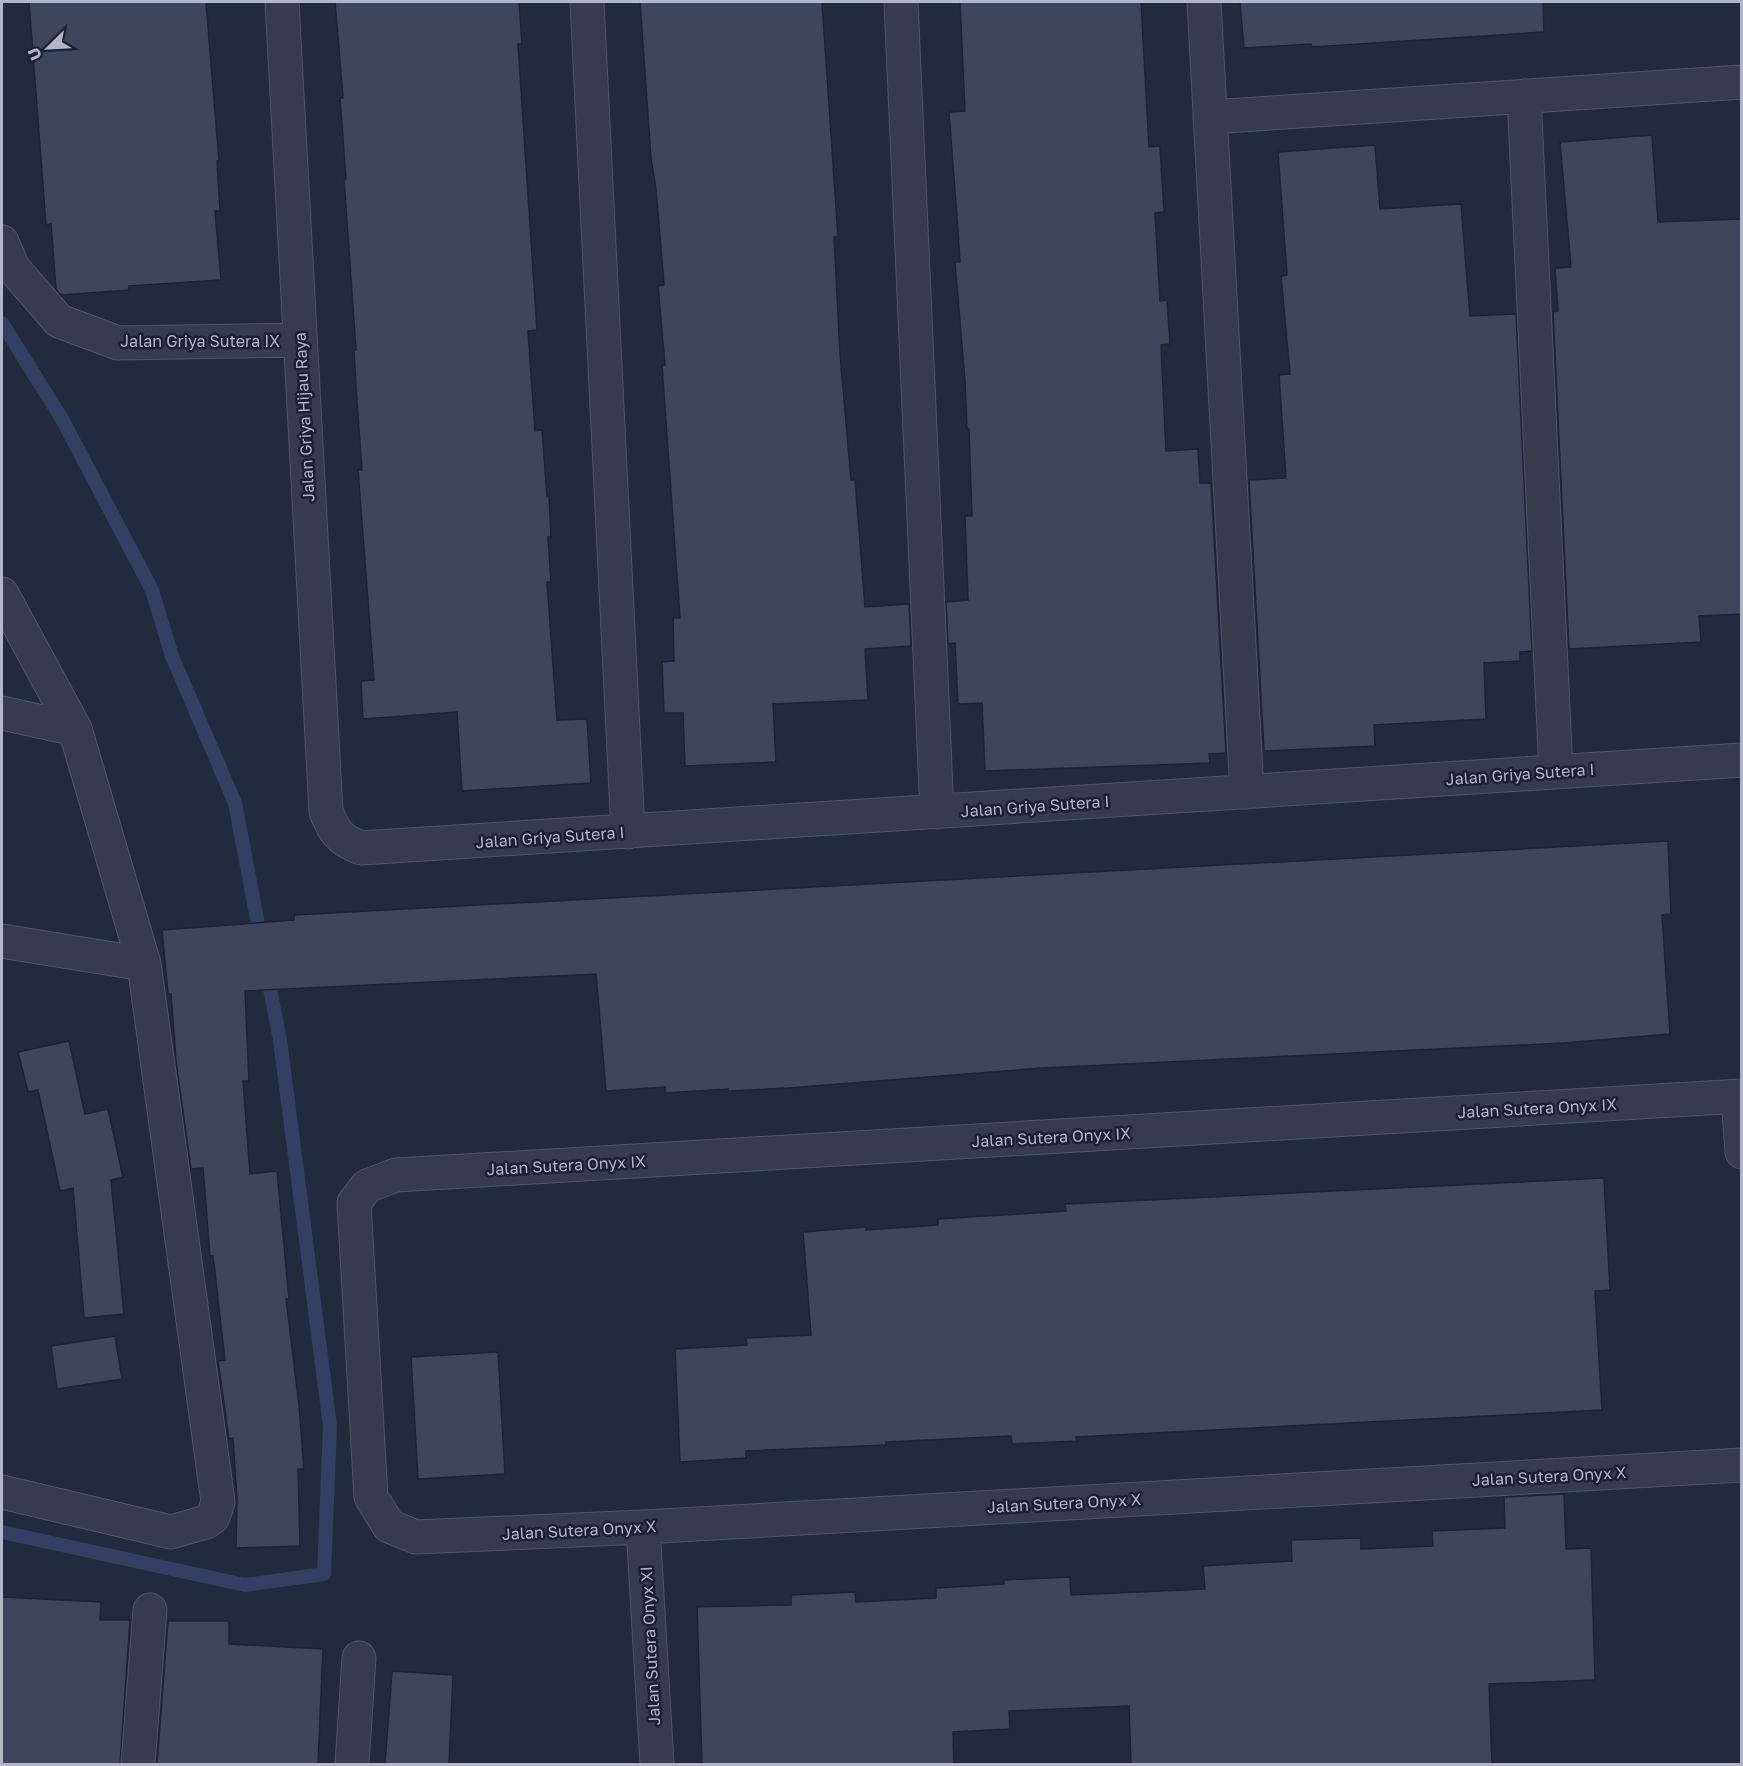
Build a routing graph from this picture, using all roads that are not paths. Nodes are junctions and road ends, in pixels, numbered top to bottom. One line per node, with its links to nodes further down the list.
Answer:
1 (282, 2): 9 (street, Jalan Griya Hijau Raya)
2 (587, 2): 18 (street)
3 (901, 2): 16 (street)
4 (1204, 2): 7 (street)
5 (1742, 82): 6 (street)
6 (1524, 96): 7 (street); 14 (street)
7 (1210, 117): 15 (street)
8 (2, 242): 9 (street, Jalan Griya Sutera IX)
9 (299, 340): 17 (street, Jalan Griya Hijau Raya)
10 (2, 594): 12 (street)
11 (2, 713): 12 (street)
12 (75, 729): 20 (street)
13 (1742, 760): 14 (street, Jalan Griya Sutera I)
14 (1556, 772): 15 (street, Jalan Griya Sutera I)
15 (1247, 792): 16 (street, Jalan Griya Sutera I)
16 (937, 812): 18 (street, Jalan Griya Sutera I)
17 (334, 831): 18 (street, Jalan Griya Sutera I)
18 (628, 832)
19 (2, 941): 20 (street)
20 (144, 964): 24 (street)
21 (1740, 1097): 22 (street); 25 (street, Jalan Sutera Onyx IX)
22 (1742, 1152)
23 (1742, 1465): 26 (street, Jalan Sutera Onyx X)
24 (2, 1492)
25 (388, 1526): 26 (street, Jalan Sutera Onyx X)
26 (643, 1527): 31 (street, Jalan Sutera Onyx XI)
27 (150, 1610): 29 (street)
28 (359, 1658): 30 (street)
29 (138, 1764)
30 (352, 1764)
31 (657, 1764)

